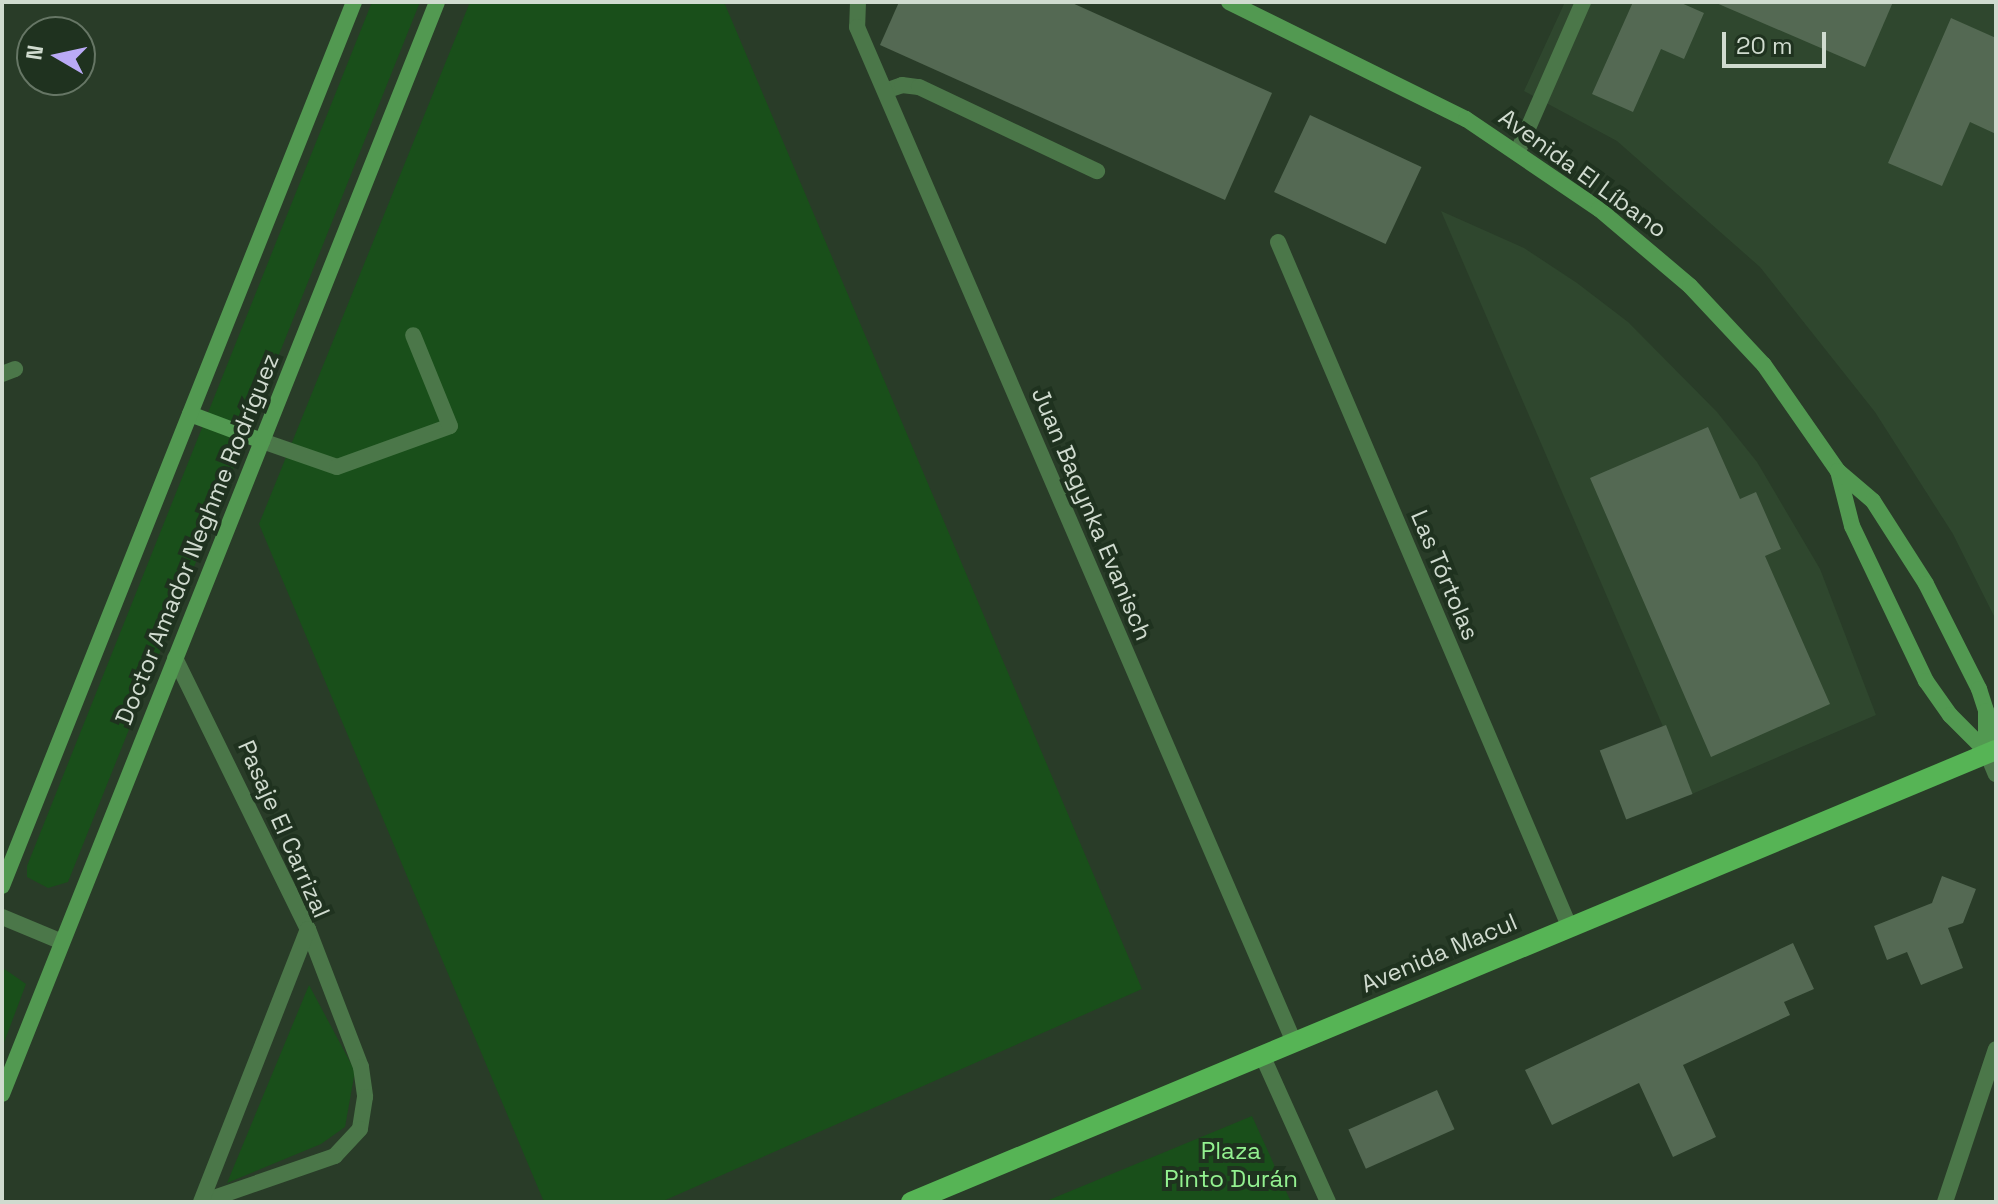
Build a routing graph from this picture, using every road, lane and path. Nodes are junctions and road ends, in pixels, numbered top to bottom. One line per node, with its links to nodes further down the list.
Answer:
1 (354, 2): 11 (main road)
2 (437, 2): 12 (main road, Doctor Amador Neghme Rodríguez)
3 (858, 2): 6 (street, Juan Bagynka Evanisch)
4 (1229, 2): 7 (main road, Avenida El Líbano)
5 (1583, 2): 7 (street)
6 (885, 91): 8 (street); 22 (street, Juan Bagynka Evanisch)
7 (1518, 151): 13 (main road, Avenida El Líbano)
8 (1097, 171)
9 (1278, 242): 19 (street, Las Tórtolas)
10 (413, 335): 12 (street)
11 (190, 414): 12 (main road); 17 (main road)
12 (262, 441): 14 (main road, Doctor Amador Neghme Rodríguez)
13 (1838, 471): 15 (main road, Avenida El Líbano); 15 (main road, Avenida El Líbano)
14 (175, 658): 20 (street, Pasaje El Carrizal); 21 (main road, Doctor Amador Neghme Rodríguez)
15 (1993, 747): 16 (street); 19 (main road, Avenida Macul)
16 (1996, 774)
17 (2, 886)
18 (2, 917): 21 (street)
19 (1569, 926): 22 (main road, Avenida Macul)
20 (308, 929): 26 (street, Pasaje El Carrizal); 26 (street)
21 (62, 942): 25 (main road, Doctor Amador Neghme Rodríguez)
22 (1294, 1042): 24 (main road, Avenida Macul)
23 (1996, 1049): 29 (street)
24 (1262, 1055): 27 (main road, Avenida Macul); 28 (street)
25 (2, 1094)
26 (202, 1202)
27 (911, 1202)
28 (1328, 1202)
29 (1945, 1202)

